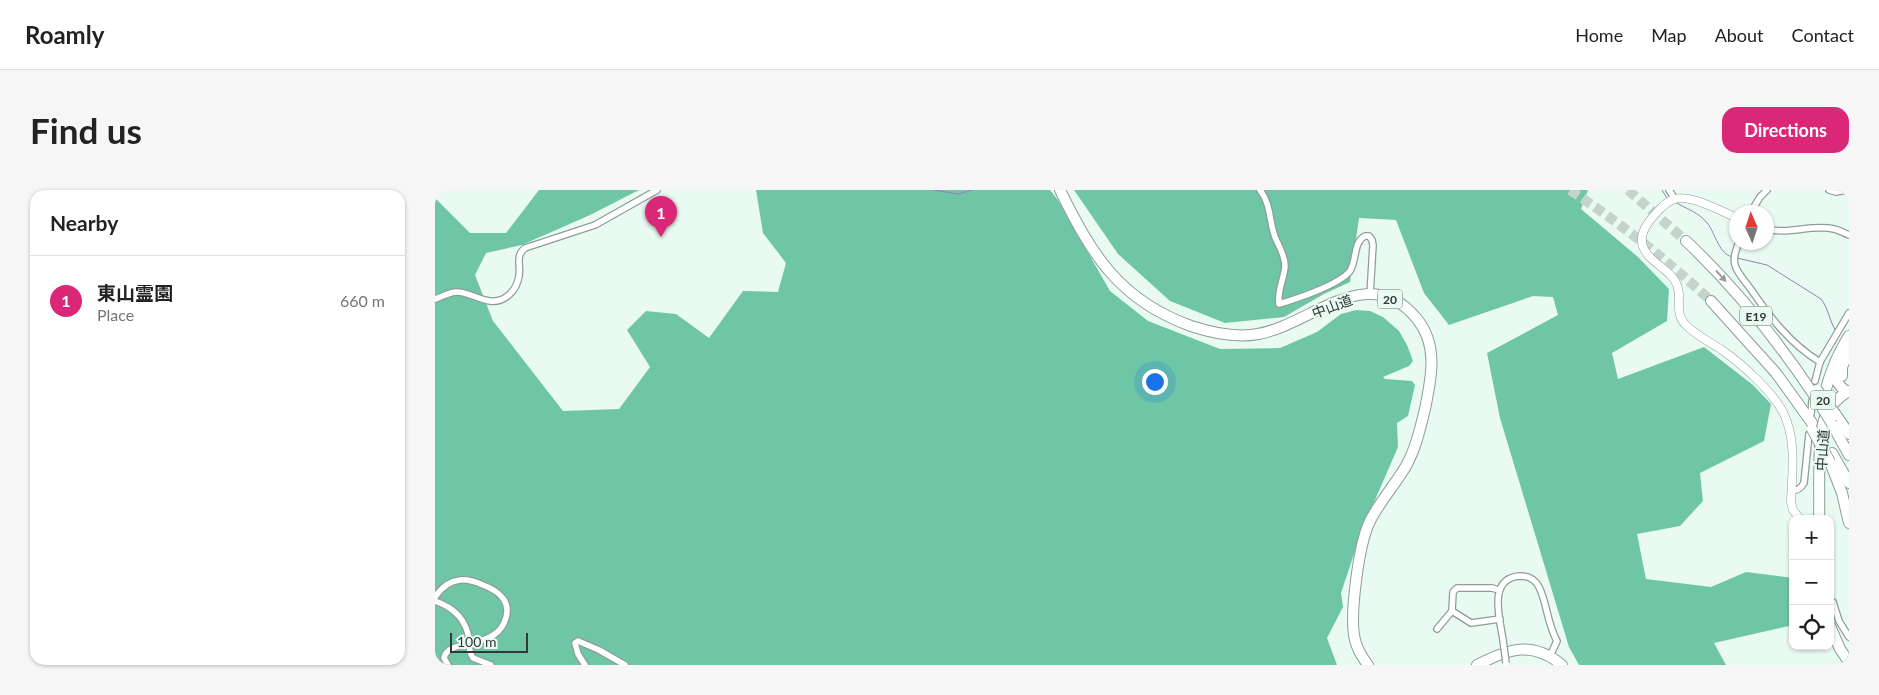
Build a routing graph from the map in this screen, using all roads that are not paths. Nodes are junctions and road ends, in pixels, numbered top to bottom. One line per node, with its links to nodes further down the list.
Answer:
1 (657, 190): 16 (street)
2 (1060, 190): 15 (highway, 中山道 / 20)
3 (1260, 190): 15 (street)
4 (1669, 190): 8 (street)
5 (1767, 190): 9 (street)
6 (1829, 190): 7 (street)
7 (1847, 190)
8 (1672, 200): 10 (street); 29 (street)
9 (1755, 205)
10 (1729, 215)
11 (1774, 231): 12 (street)
12 (1849, 235)
13 (1686, 241): 22 (highway, E19, one-way to 22)
14 (1736, 250): 20 (street)
15 (1370, 295): 50 (highway, 中山道 / 20)
16 (435, 300)
17 (1711, 301): 24 (highway, E19)
18 (1849, 313): 20 (street)
19 (1847, 343): 21 (highway, 20); 27 (highway, 20)
20 (1820, 362): 22 (street)
21 (1848, 391): 27 (highway, 中山道 / 20)
22 (1815, 392): 23 (highway, bridge); 24 (street)
23 (1834, 420): 25 (highway); 26 (highway)
24 (1811, 425): 27 (highway, E19); 29 (street)
25 (1849, 434)
26 (1849, 454)
27 (1827, 458): 28 (highway, E19); 31 (highway, 中山道 / 20); 32 (highway)
28 (1849, 483)
29 (1791, 491): 30 (street)
30 (1797, 515)
31 (1820, 515)
32 (1849, 523)
33 (1499, 590): 37 (street); 38 (street); 43 (street)
34 (435, 596): 42 (street)
35 (435, 601): 42 (street)
36 (1834, 605): 41 (street)
37 (1452, 611): 38 (street); 39 (street)
38 (1500, 619): 45 (street, bridge)
39 (1437, 629)
40 (1834, 635): 44 (highway)
41 (1849, 637)
42 (469, 644): 46 (street); 47 (street)
43 (1550, 656): 51 (highway); 52 (highway)
44 (1849, 662)
45 (1506, 664)
46 (447, 665)
47 (491, 665)
48 (585, 665): 49 (street)
49 (625, 665)
50 (1368, 665)
51 (1477, 665)
52 (1562, 665)

